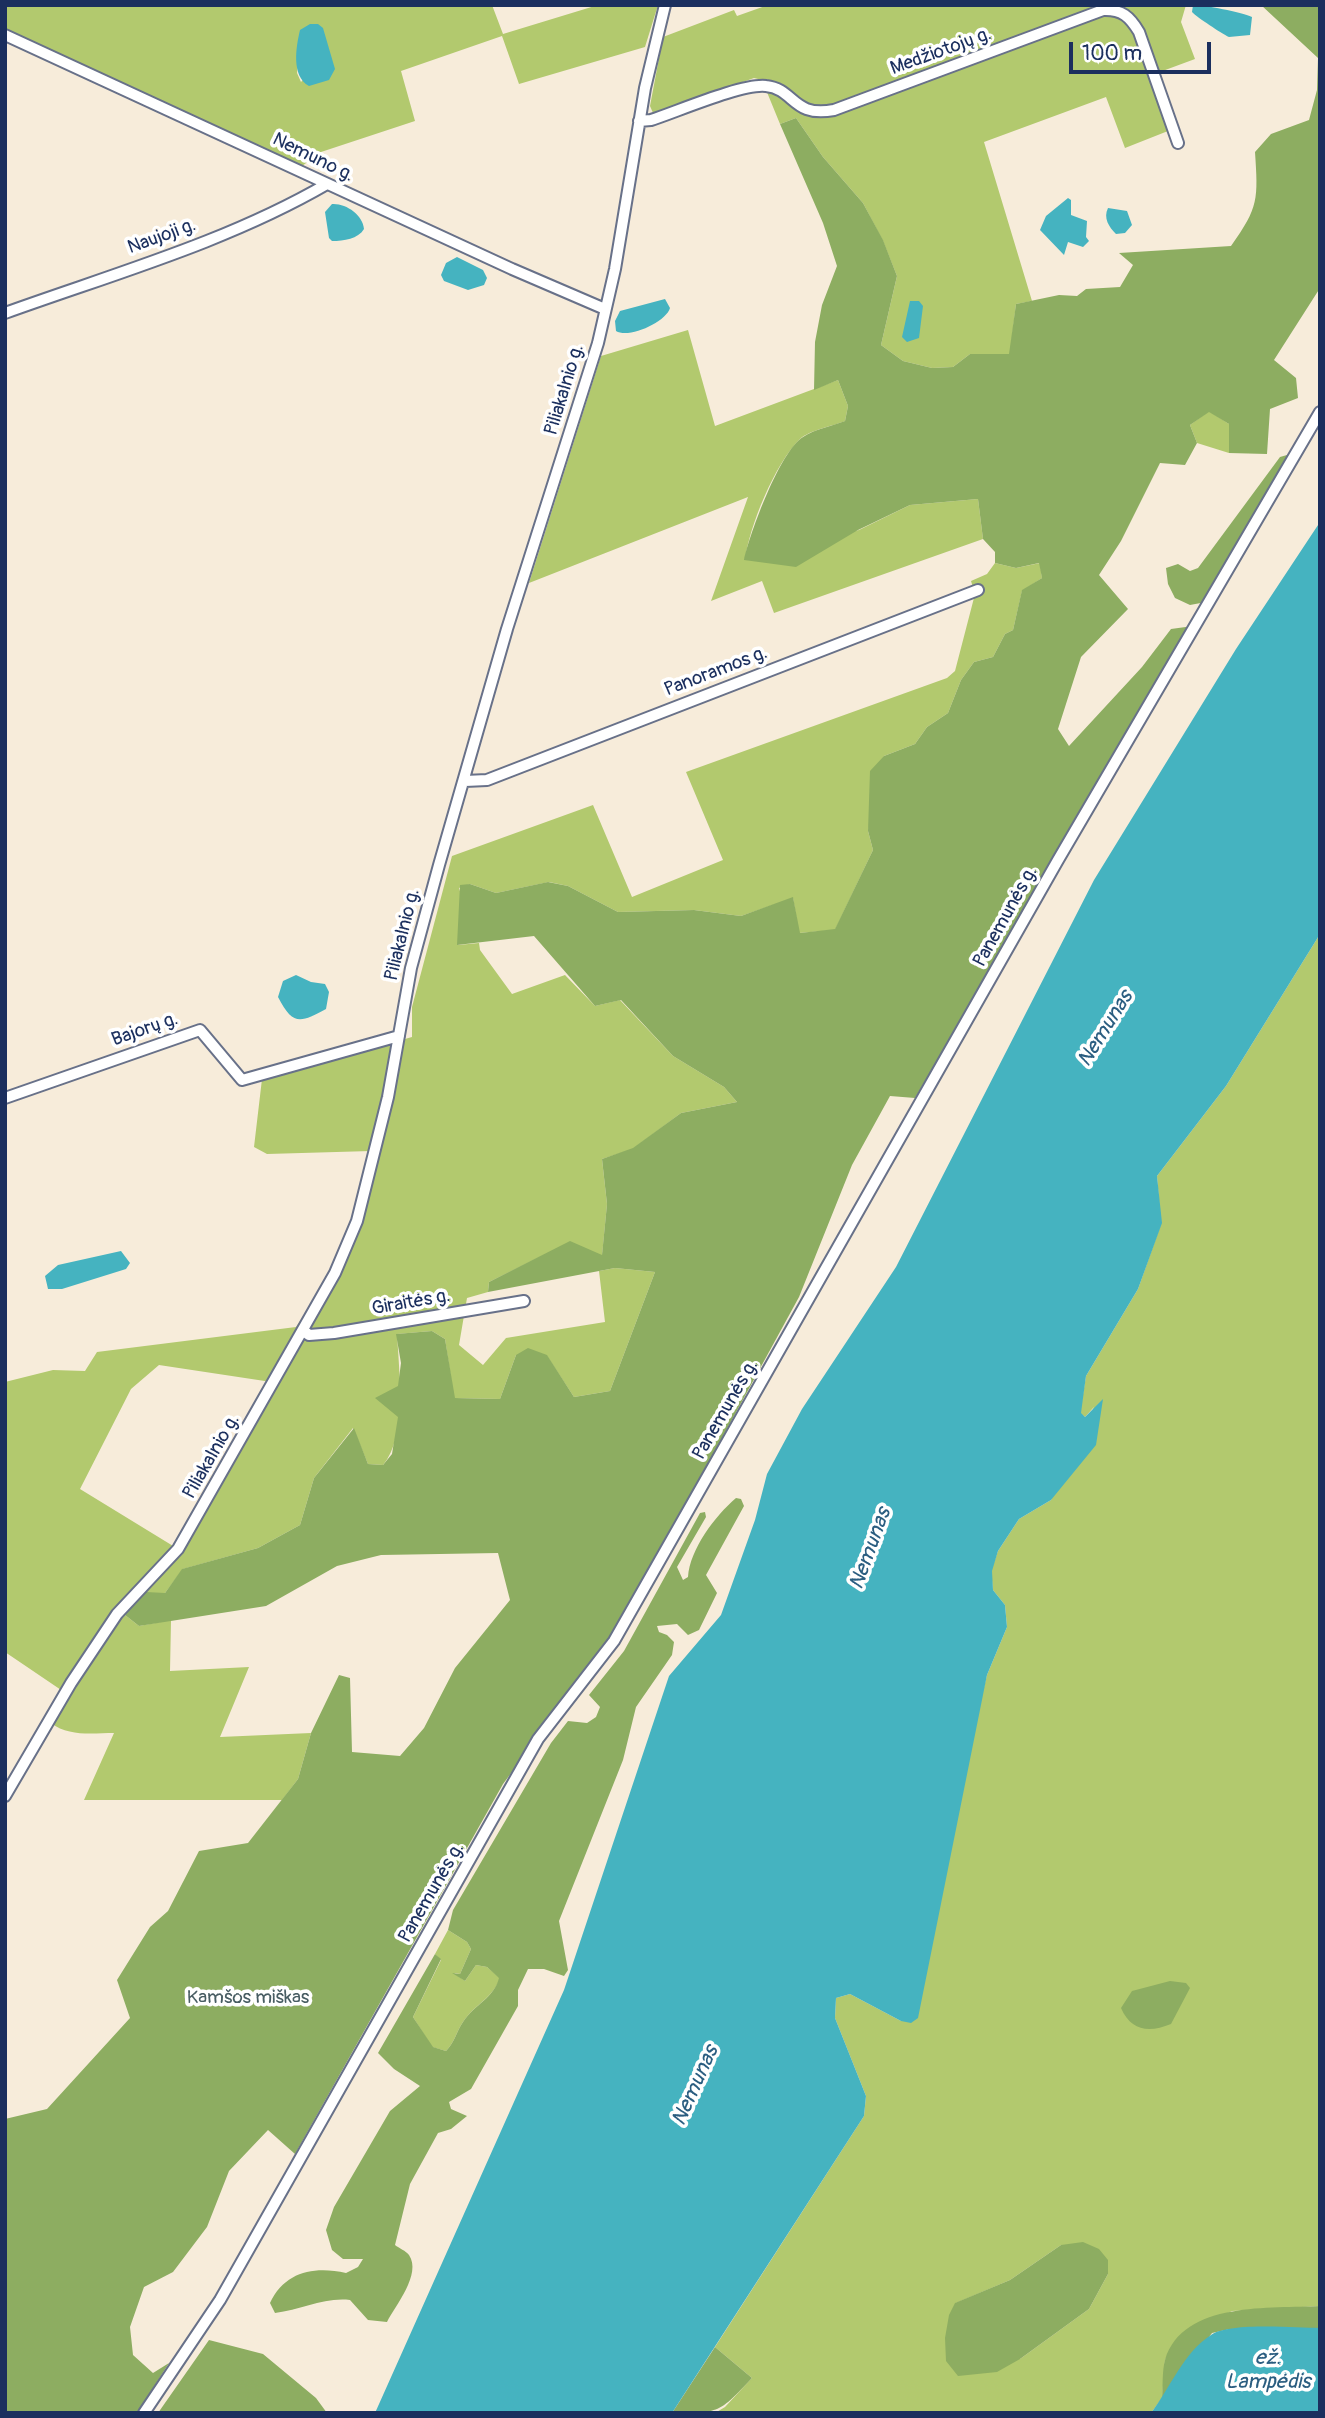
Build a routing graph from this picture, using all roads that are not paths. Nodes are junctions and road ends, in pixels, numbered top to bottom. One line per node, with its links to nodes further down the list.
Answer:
1 (665, 5): 3 (street, Piliakalnio g.)
2 (5, 35): 5 (street, Nemuno g.)
3 (639, 121): 4 (street, Medžiotojų g.); 6 (street, Piliakalnio g.)
4 (1178, 143)
5 (327, 184): 6 (street, Nemuno g.); 7 (street, Naujoji g.)
6 (606, 309): 10 (street, Piliakalnio g.)
7 (5, 313)
8 (1320, 411): 16 (street, Panemunės g.)
9 (978, 590): 10 (street, Panoramos g.)
10 (465, 781): 11 (street, Piliakalnio g.)
11 (399, 1036): 12 (street, Bajorų g.); 14 (street, Piliakalnio g.)
12 (5, 1098)
13 (524, 1301): 14 (street, Giraitės g.)
14 (304, 1331): 15 (street, Piliakalnio g.)
15 (5, 1796)
16 (144, 2413)

